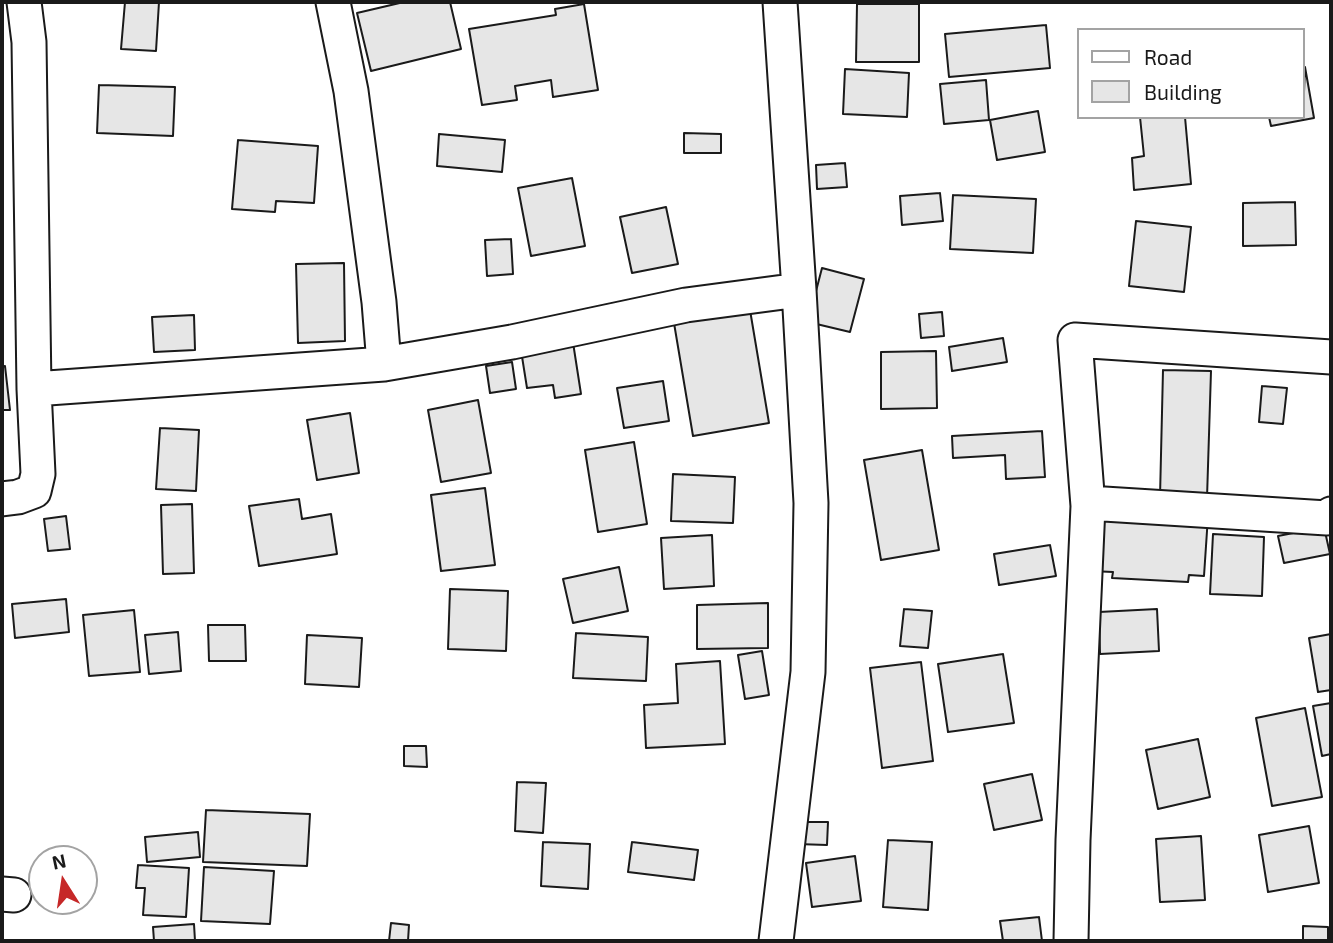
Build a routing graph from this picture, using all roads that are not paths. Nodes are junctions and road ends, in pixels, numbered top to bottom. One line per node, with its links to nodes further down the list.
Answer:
1 (24, 2): 7 (street)
2 (333, 2): 6 (street)
3 (780, 2): 4 (street)
4 (799, 290): 6 (street); 11 (street)
5 (1331, 357): 9 (street)
6 (384, 364): 7 (street)
7 (34, 389): 8 (street)
8 (2, 499)
9 (1088, 506): 10 (street); 12 (street)
10 (1331, 514)
11 (776, 941)
12 (1071, 941)

